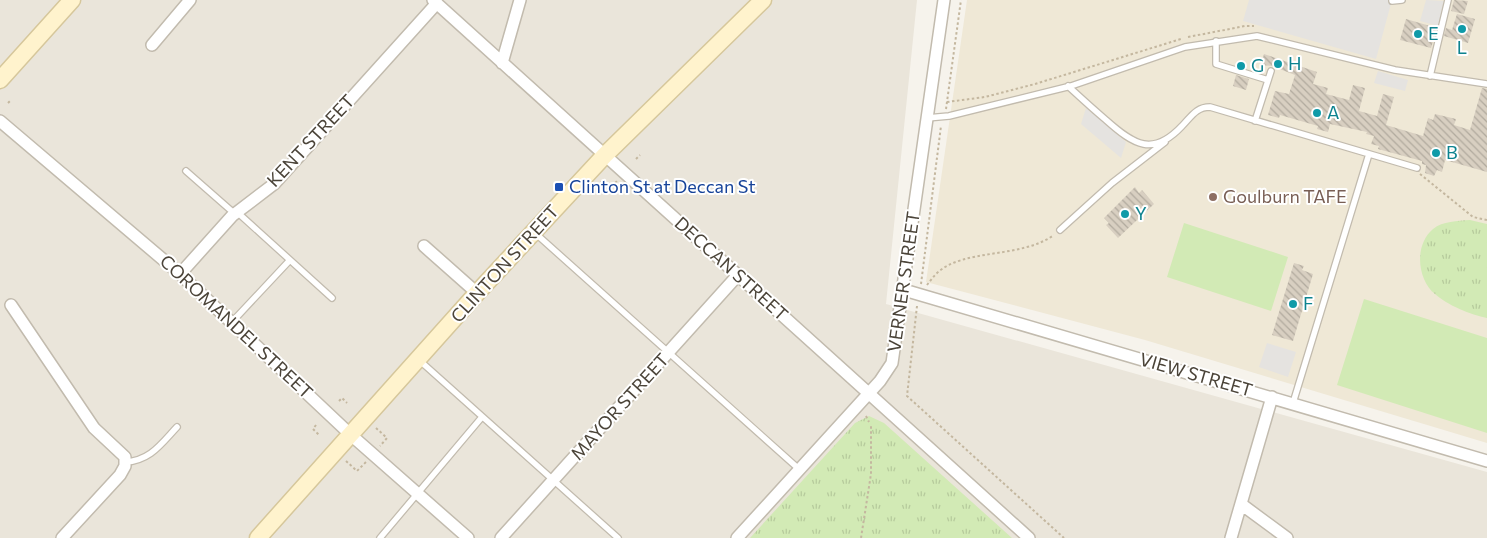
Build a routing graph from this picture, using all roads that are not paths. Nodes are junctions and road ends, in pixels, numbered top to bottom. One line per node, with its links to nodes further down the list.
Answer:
1 (72, 0): 15 (street)
2 (190, 0): 11 (street)
3 (520, 0): 12 (street)
4 (764, 0): 24 (street, CLINTON STREET)
5 (944, 0): 19 (street, VERNER STREET)
6 (1402, 0): 9 (lane)
7 (1448, 0): 14 (lane)
8 (435, 1): 12 (street, DECCAN STREET); 27 (street, KENT STREET)
9 (1392, 1)
10 (1216, 41): 14 (lane); 16 (lane); 18 (lane)
11 (152, 45)
12 (502, 63): 24 (street, DECCAN STREET)
13 (1271, 71): 16 (lane)
14 (1430, 76): 17 (lane)
15 (0, 80)
16 (1268, 80): 20 (lane)
17 (1487, 84)
18 (1068, 86): 19 (lane); 22 (lane)
19 (927, 118): 34 (street, VERNER STREET)
20 (1255, 120): 22 (lane); 23 (lane)
21 (0, 121): 32 (street, COROMANDEL STREET)
22 (1170, 138): 28 (lane)
23 (1369, 154): 25 (lane); 43 (lane)
24 (605, 155): 29 (street, CLINTON STREET); 33 (street, DECCAN STREET)
25 (1417, 168)
26 (186, 171): 27 (lane)
27 (236, 213): 31 (lane); 32 (street, KENT STREET)
28 (1060, 230)
29 (533, 232): 35 (street, CLINTON STREET); 39 (lane)
30 (424, 246): 35 (street)
31 (290, 260): 36 (lane); 38 (lane)
32 (180, 274): 38 (street, COROMANDEL STREET)
33 (738, 275): 39 (street, MAYOR STREET); 41 (street, DECCAN STREET)
34 (904, 290): 41 (street, VERNER STREET); 42 (street, VIEW STREET)
35 (477, 293): 40 (street, CLINTON STREET)
36 (332, 298)
37 (11, 305): 48 (street)
38 (232, 322): 46 (street, COROMANDEL STREET)
39 (670, 352): 49 (lane); 50 (street, MAYOR STREET)
40 (419, 360): 44 (lane); 46 (street, CLINTON STREET)
41 (869, 392): 49 (street, VERNER STREET); 60 (street, DECCAN STREET)
42 (1272, 397): 43 (street, VIEW STREET); 52 (street)
43 (1293, 403): 47 (street, VIEW STREET)
44 (482, 417): 50 (lane); 51 (lane)
45 (177, 427): 48 (lane)
46 (351, 435): 51 (street, COROMANDEL STREET); 54 (street, CLINTON STREET)
47 (1487, 461)
48 (125, 462): 53 (street)
49 (800, 470): 59 (street, VERNER STREET)
50 (553, 481): 57 (street, MAYOR STREET); 58 (lane)
51 (417, 494): 55 (lane); 56 (street, COROMANDEL STREET)
52 (1241, 504): 61 (street); 62 (street)
53 (62, 538)
54 (258, 538)
55 (380, 538)
56 (467, 538)
57 (501, 538)
58 (618, 538)
59 (737, 538)
60 (1029, 538)
61 (1231, 538)
62 (1287, 538)

